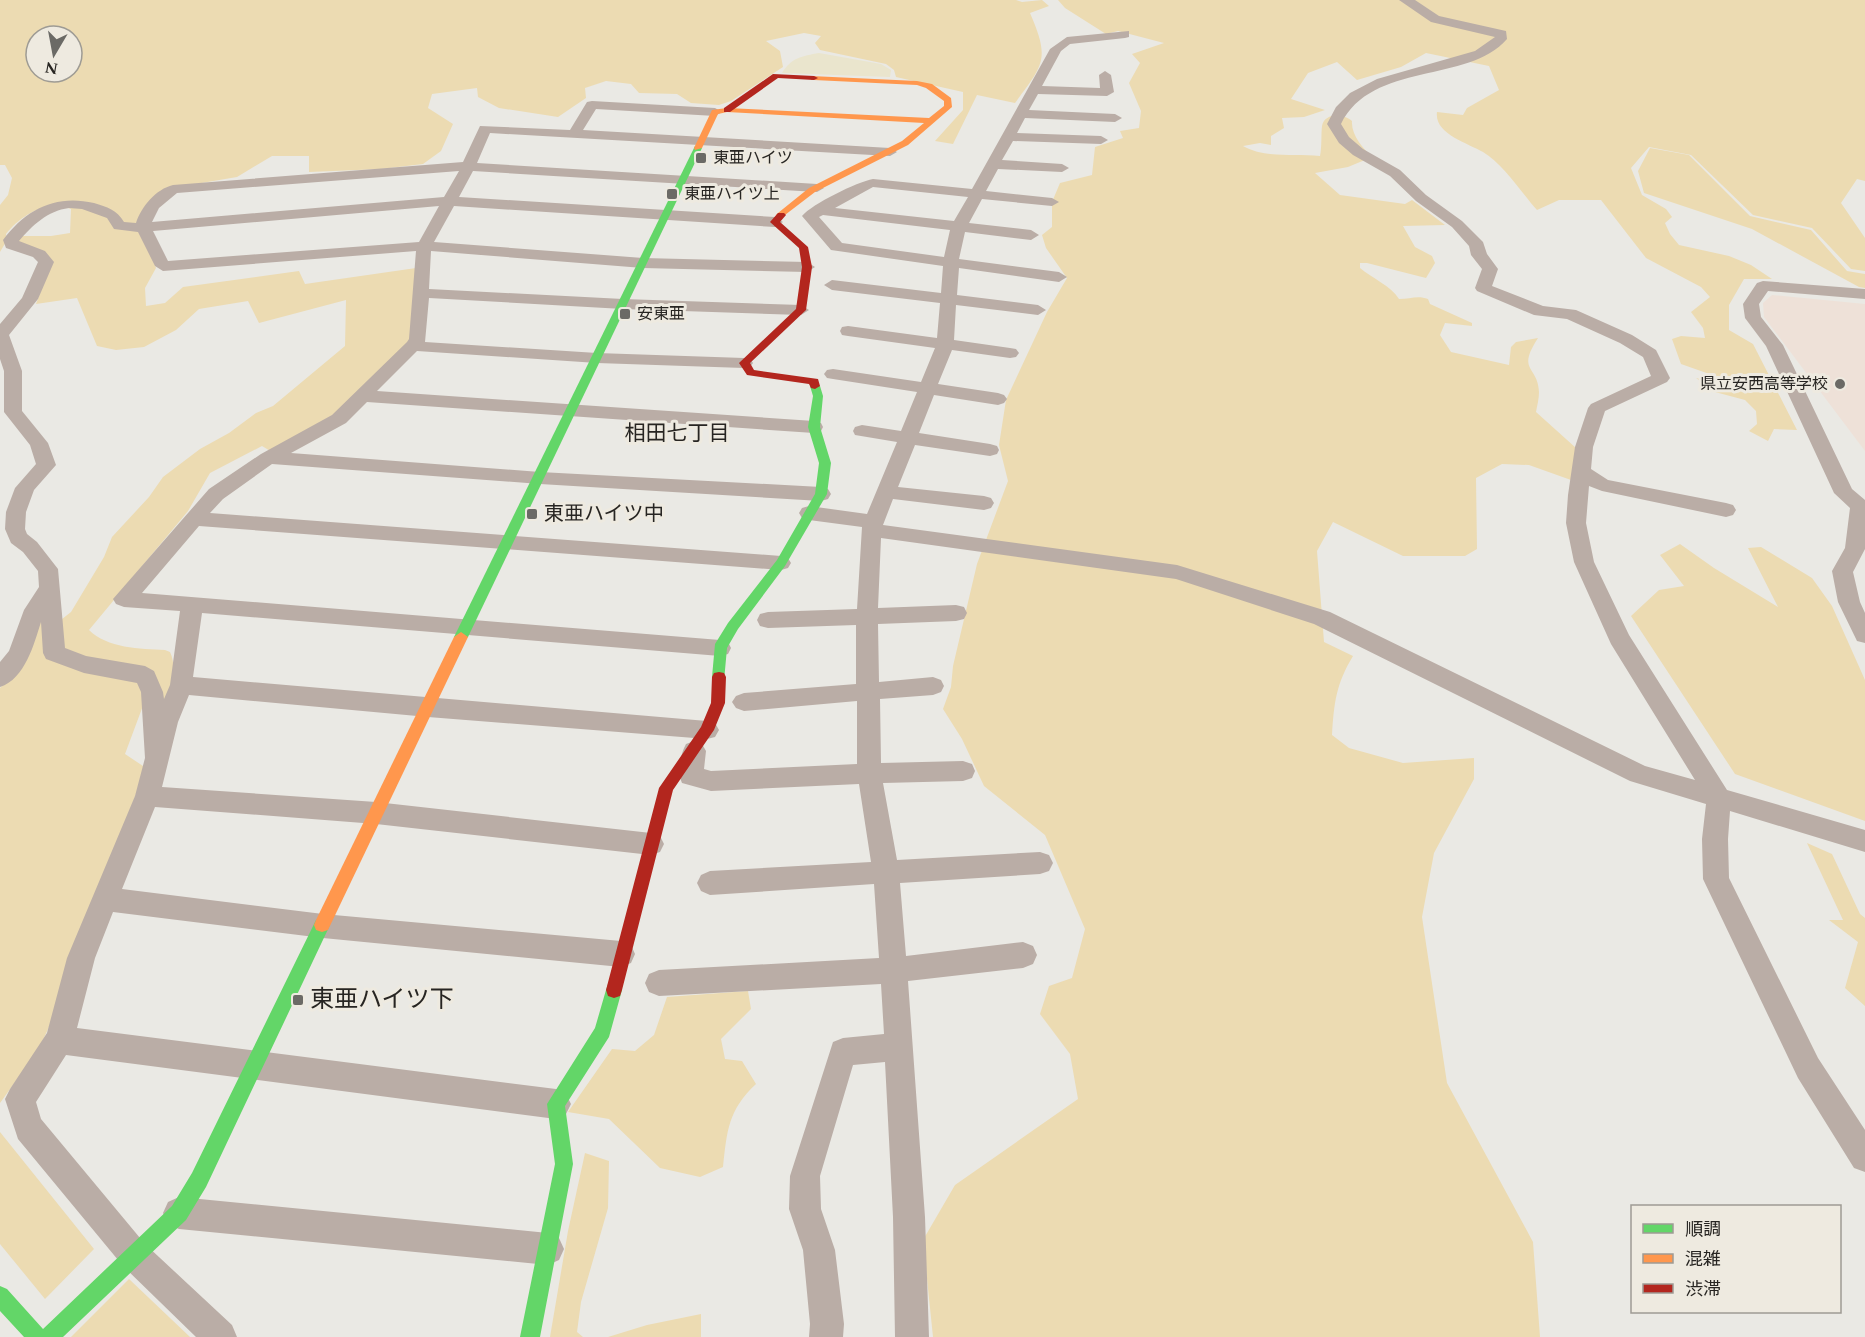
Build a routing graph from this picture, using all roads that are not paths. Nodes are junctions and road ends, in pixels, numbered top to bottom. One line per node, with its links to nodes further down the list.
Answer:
1 (1405, 0): 57 (street)
2 (1125, 34): 4 (street)
3 (1106, 75): 4 (street)
4 (1034, 90): 6 (street)
5 (721, 111): 8 (main road); 8 (main road); 9 (street); 12 (main road)
6 (1020, 114): 7 (street); 10 (street)
7 (1115, 118)
8 (933, 121): 13 (main road)
9 (574, 134): 12 (street); 15 (street)
10 (1008, 137): 11 (street); 14 (street)
11 (1101, 140)
12 (701, 142): 13 (street); 17 (main road)
13 (890, 152): 18 (main road)
14 (993, 164): 16 (street); 19 (street)
15 (468, 167): 17 (street); 20 (street); 25 (street)
16 (1062, 168)
17 (682, 181): 18 (street); 23 (main road)
18 (817, 188): 24 (main road)
19 (977, 194): 21 (street); 22 (street); 26 (street)
20 (449, 201): 23 (street); 25 (street); 28 (street)
21 (1052, 202)
22 (818, 210): 26 (street); 30 (street)
23 (666, 216): 24 (street); 29 (main road)
24 (775, 222): 31 (main road)
25 (143, 226): 28 (street); 41 (street)
26 (959, 227): 27 (street); 30 (street)
27 (1031, 235)
28 (424, 246): 29 (street); 34 (street)
29 (643, 262): 31 (street); 37 (main road)
30 (952, 262): 32 (street); 36 (street)
31 (807, 267): 38 (main road)
32 (1059, 277)
33 (832, 285): 36 (street)
34 (420, 293): 37 (street); 43 (street)
35 (1865, 294): 62 (street)
36 (949, 300): 39 (street); 42 (street)
37 (622, 304): 38 (street); 45 (main road)
38 (801, 310): 46 (main road)
39 (1038, 310)
40 (848, 331): 42 (street)
41 (0, 335): 64 (street)
42 (945, 345): 44 (street); 48 (street)
43 (413, 346): 45 (street); 49 (street)
44 (1010, 353)
45 (597, 358): 46 (street); 51 (main road)
46 (744, 363): 52 (main road)
47 (833, 375): 48 (street)
48 (926, 388): 50 (street); 54 (street)
49 (364, 396): 51 (street); 56 (street)
50 (998, 399)
51 (571, 411): 52 (street); 58 (main road)
52 (814, 427): 60 (main road)
53 (862, 431): 54 (street)
54 (908, 439): 55 (street); 59 (street)
55 (990, 450)
56 (268, 458): 58 (street); 66 (street)
57 (1581, 472): 63 (street); 91 (street)
58 (540, 478): 60 (street); 68 (main road)
59 (886, 492): 61 (street); 67 (street)
60 (820, 494): 65 (main road)
61 (984, 503)
62 (1863, 507): 69 (street)
63 (1726, 510)
64 (8, 513): 71 (street)
65 (809, 513): 67 (street); 70 (main road)
66 (193, 519): 68 (street); 72 (street)
67 (872, 526): 74 (street); 91 (street)
68 (507, 542): 70 (street); 76 (main road)
69 (1858, 560): 77 (street)
70 (781, 563): 78 (main road)
71 (51, 588): 79 (street); 87 (street)
72 (192, 603): 76 (street); 80 (street)
73 (956, 613): 74 (street)
74 (867, 616): 75 (street); 82 (street)
75 (768, 620)
76 (468, 627): 78 (street); 84 (main road)
77 (1864, 631)
78 (720, 648): 85 (main road)
79 (0, 678)
80 (181, 685): 84 (street); 87 (street)
81 (933, 686): 82 (street)
82 (867, 692): 83 (street); 89 (street)
83 (744, 702)
84 (428, 708): 85 (street); 92 (main road)
85 (707, 730): 86 (main road)
86 (694, 751): 89 (street); 94 (main road)
87 (156, 757): 90 (street)
88 (963, 771): 89 (street)
89 (869, 773): 96 (street)
90 (147, 796): 92 (street); 98 (street)
91 (1719, 798): 93 (street); 108 (street)
92 (376, 813): 94 (street); 99 (main road)
93 (1865, 841)
94 (651, 844): 100 (main road)
95 (1040, 863): 96 (street)
96 (886, 872): 97 (street); 102 (street)
97 (710, 883)
98 (105, 899): 99 (street); 104 (street)
99 (323, 926): 100 (street); 106 (main road)
100 (621, 954): 107 (main road)
101 (1023, 955): 102 (street)
102 (894, 970): 103 (street); 105 (street)
103 (659, 983)
104 (59, 1040): 106 (street); 111 (street)
105 (898, 1047): 117 (street); 118 (street)
106 (256, 1065): 107 (street); 109 (main road)
107 (556, 1104): 110 (main road)
108 (1865, 1157)
109 (179, 1213): 110 (street); 111 (main road)
110 (548, 1249): 116 (main road)
111 (134, 1255): 114 (main road); 115 (street)
112 (0, 1296): 113 (main road)
113 (37, 1337)
114 (49, 1337)
115 (220, 1337)
116 (530, 1337)
117 (826, 1337)
118 (912, 1337)

